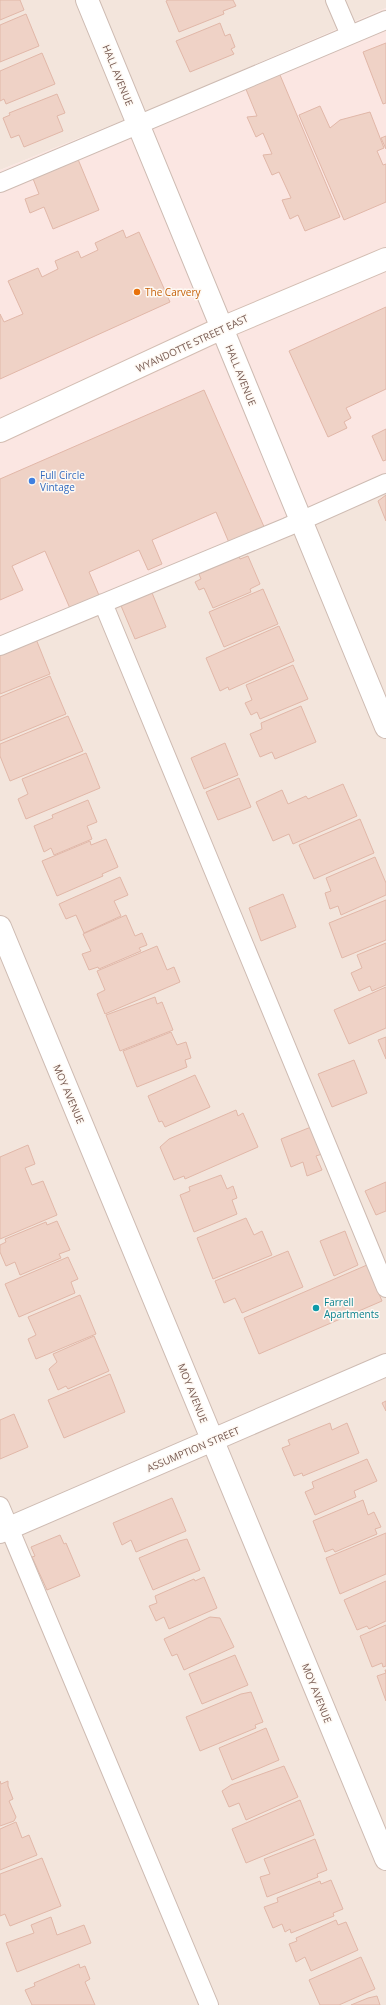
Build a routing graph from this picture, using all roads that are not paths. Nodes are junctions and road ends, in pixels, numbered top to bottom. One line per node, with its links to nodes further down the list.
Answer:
1 (87, 0): 5 (street, HALL AVENUE)
2 (335, 0): 4 (lane)
3 (386, 20): 4 (lane)
4 (350, 35): 5 (lane)
5 (138, 125): 6 (lane); 8 (street, HALL AVENUE)
6 (0, 183)
7 (386, 259): 8 (street, WYANDOTTE STREET EAST)
8 (222, 328): 9 (street, WYANDOTTE STREET EAST); 11 (street, HALL AVENUE)
9 (0, 431)
10 (386, 482): 11 (lane)
11 (301, 520): 12 (lane); 14 (street, HALL AVENUE)
12 (103, 603): 13 (lane); 16 (lane)
13 (0, 646)
14 (386, 727)
15 (0, 927): 18 (street, MOY AVENUE)
16 (386, 1288)
17 (386, 1365): 18 (street, ASSUMPTION STREET)
18 (212, 1440): 20 (street, ASSUMPTION STREET); 21 (street, MOY AVENUE)
19 (0, 1506): 20 (lane)
20 (5, 1530): 22 (lane)
21 (386, 1859)
22 (209, 2005)

